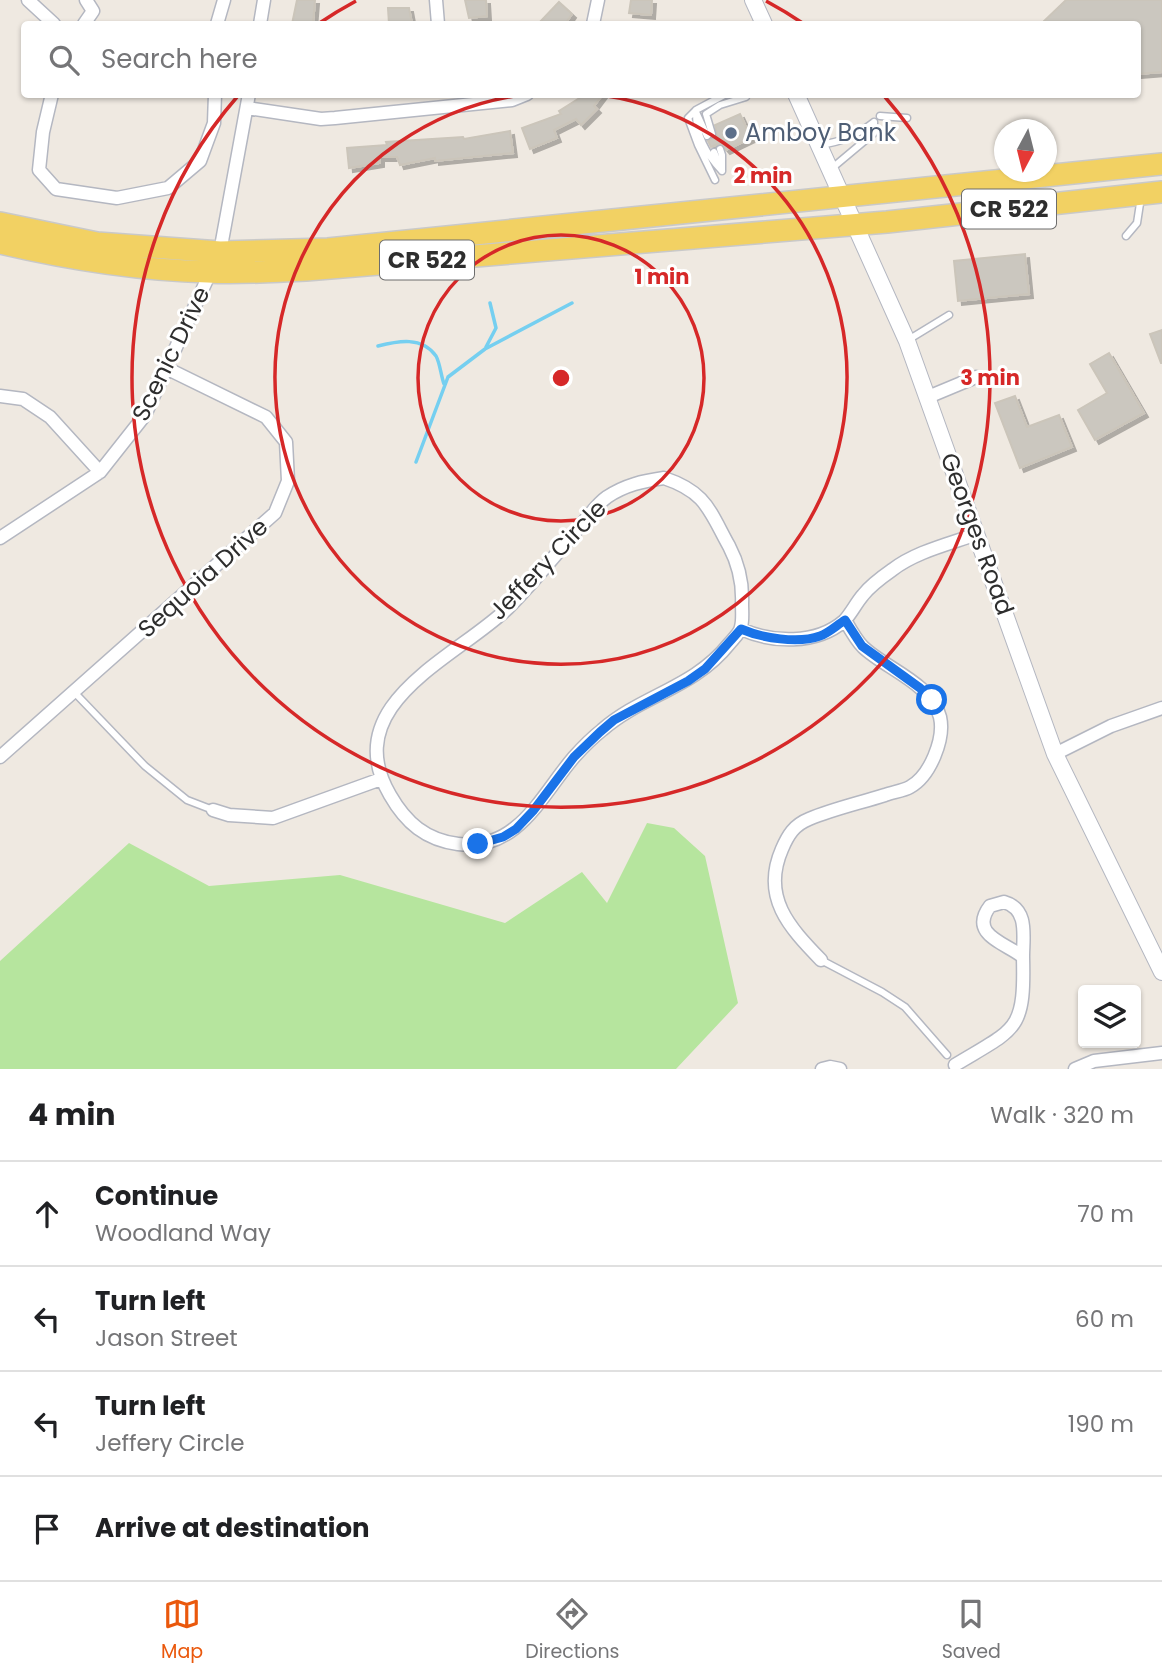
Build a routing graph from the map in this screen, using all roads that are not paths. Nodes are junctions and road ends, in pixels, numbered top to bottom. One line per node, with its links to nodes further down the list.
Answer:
1 (29, 0): 8 (street)
2 (86, 0): 9 (street)
3 (224, 0): 10 (street)
4 (264, 0): 11 (street)
5 (436, 0): 12 (street)
6 (598, 0): 13 (street)
7 (752, 0): 14 (street)
8 (51, 21)
9 (86, 21)
10 (221, 21)
11 (260, 21)
12 (438, 21)
13 (594, 21)
14 (762, 21)
15 (51, 98): 16 (street)
16 (215, 98)
17 (517, 98): 23 (street)
18 (718, 98): 25 (lane)
19 (739, 98): 25 (lane)
20 (746, 98): 24 (lane)
21 (798, 98): 28 (street, Georges Road)
22 (248, 101): 23 (street); 39 (street)
23 (446, 101)
24 (750, 104)
25 (696, 110): 29 (lane); 32 (lane)
26 (880, 116): 27 (lane)
27 (907, 118)
28 (819, 145): 31 (street, Georges Road); 31 (lane)
29 (717, 150)
30 (1162, 164): 34 (main road, CR 522)
31 (831, 169): 34 (street, Georges Road)
32 (715, 180)
33 (1151, 193): 36 (main road, CR 522); 37 (lane)
34 (842, 195): 36 (street, Georges Road); 39 (main road, CR 522)
35 (0, 223): 39 (main road, CR 522)
36 (855, 224): 40 (main road, CR 522); 42 (street, Georges Road)
37 (1126, 236)
38 (0, 243): 40 (main road, CR 522)
39 (220, 251)
40 (210, 273): 43 (street, Scenic Drive)
41 (949, 315): 42 (lane)
42 (906, 341): 46 (street, Georges Road)
43 (168, 369): 47 (street, Scenic Drive); 52 (street, Sequoia Drive)
44 (976, 377): 46 (street)
45 (0, 396): 47 (street)
46 (928, 397): 48 (street, Georges Road)
47 (100, 472): 49 (street, Scenic Drive)
48 (976, 534): 50 (street); 54 (street, Georges Road)
49 (0, 538)
50 (845, 620): 51 (street); 59 (street)
51 (741, 629): 56 (street, Jeffery Circle); 56 (street, Jeffery Circle)
52 (75, 693): 55 (street, Sequoia Drive); 57 (lane)
53 (1162, 708): 54 (street)
54 (1055, 754): 60 (street, Georges Road)
55 (0, 757)
56 (381, 779): 57 (street)
57 (213, 810)
58 (1023, 957): 62 (street)
59 (821, 960): 62 (lane)
60 (1162, 972)
61 (1162, 1054): 65 (street)
62 (953, 1063)
63 (822, 1069): 64 (street)
64 (840, 1069)
65 (1075, 1069)

